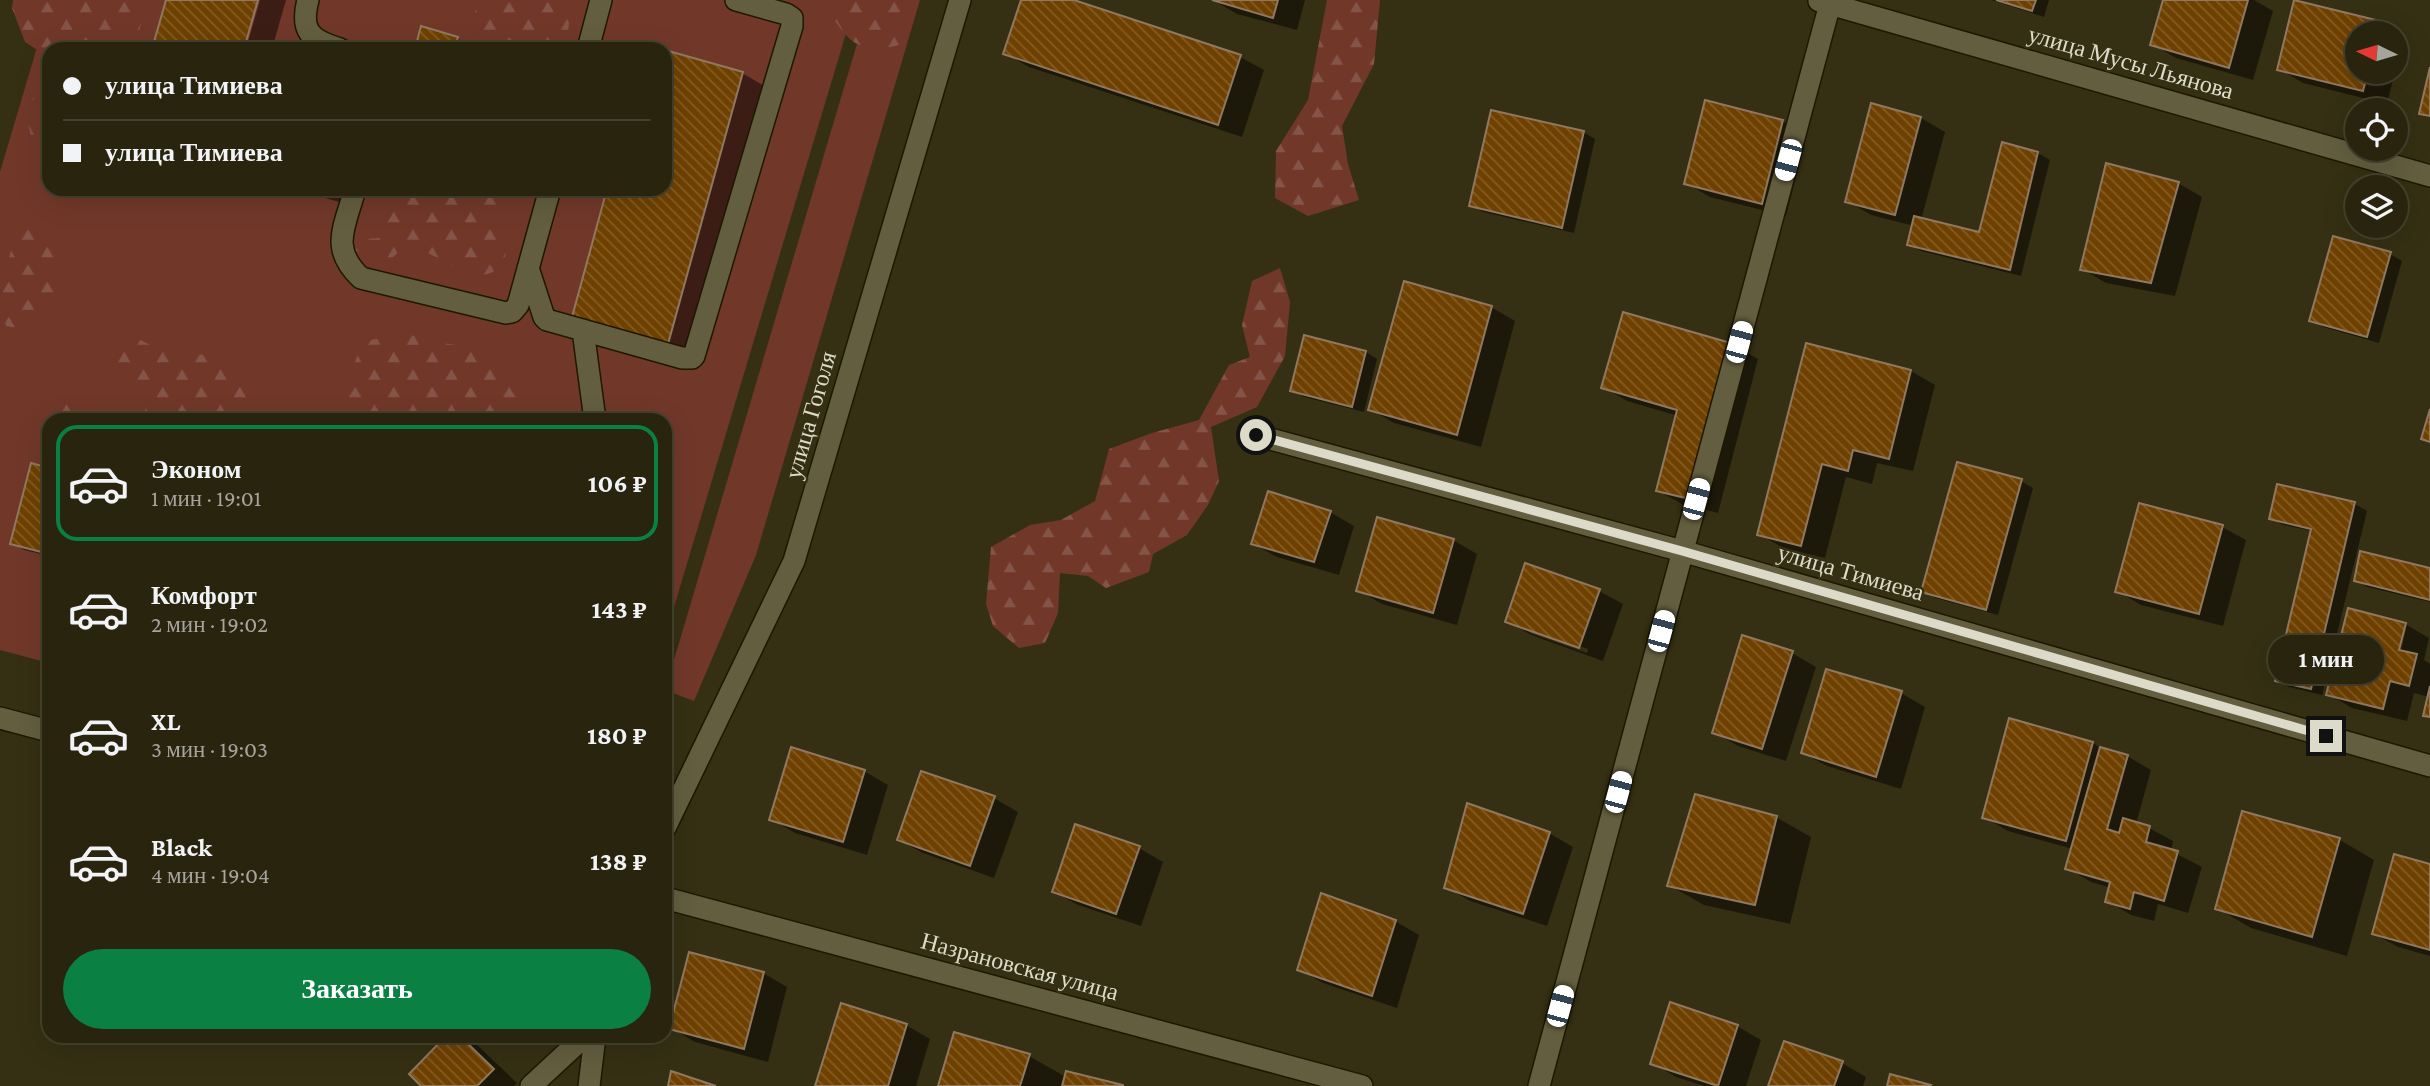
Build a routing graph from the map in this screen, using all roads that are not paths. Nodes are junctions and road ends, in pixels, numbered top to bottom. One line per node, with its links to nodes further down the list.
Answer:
1 (308, 0): 6 (street)
2 (601, 0): 7 (street)
3 (736, 0): 12 (street)
4 (960, 0): 19 (street, улица Гоголя)
5 (1824, 2): 8 (street, улица Мусы Льянова); 15 (street)
6 (323, 42)
7 (589, 42)
8 (2430, 176)
9 (353, 196): 11 (street)
10 (548, 196): 11 (street)
11 (528, 268): 12 (street)
12 (583, 330): 13 (street)
13 (594, 413)
14 (1256, 435): 15 (street, улица Тимиева)
15 (1682, 551): 18 (street, улица Тимиева); 26 (street)
16 (0, 718): 17 (street)
17 (42, 729)
18 (2430, 766)
19 (672, 814)
20 (672, 900): 23 (street, Назрановская улица)
21 (577, 1043): 24 (street)
22 (594, 1043): 25 (street)
23 (1354, 1085)
24 (531, 1086)
25 (589, 1086)
26 (1539, 1086)

